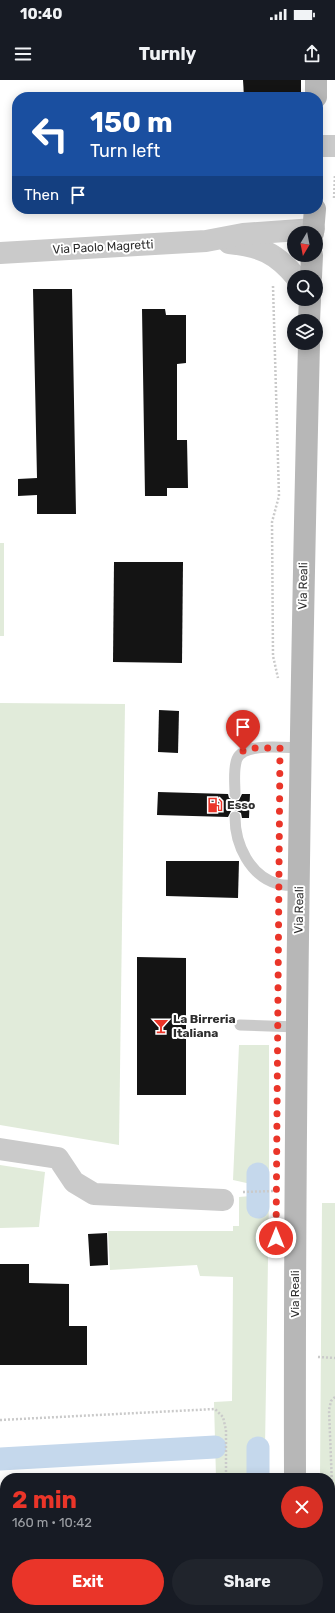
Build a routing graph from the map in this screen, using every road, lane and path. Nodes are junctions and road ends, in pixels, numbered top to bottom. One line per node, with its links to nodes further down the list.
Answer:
1 (316, 80): 2 (main road)
2 (316, 92)
3 (323, 146): 4 (street)
4 (335, 146)
5 (335, 174): 6 (path)
6 (323, 210)
7 (317, 217): 8 (street, Via Paolo Magretti)
8 (206, 241): 9 (street, Via Paolo Magretti); 10 (street, Via Paolo Magretti)
9 (0, 253)
10 (289, 270)
11 (270, 280): 13 (path)
12 (309, 350): 14 (main road, Via Reali)
13 (279, 682)
14 (301, 748): 15 (lane); 17 (main road, Via Reali)
15 (235, 794)
16 (235, 817): 17 (lane)
17 (300, 885): 19 (main road, Via Reali)
18 (240, 1025): 19 (lane)
19 (298, 1026): 29 (main road, Via Reali)
20 (0, 1149): 25 (street)
21 (276, 1184): 23 (path)
22 (251, 1191): 23 (path)
23 (276, 1191): 24 (path)
24 (276, 1198)
25 (223, 1200)
26 (335, 1397): 30 (path)
27 (0, 1420): 28 (path)
28 (226, 1473)
29 (295, 1473)
30 (332, 1473)

